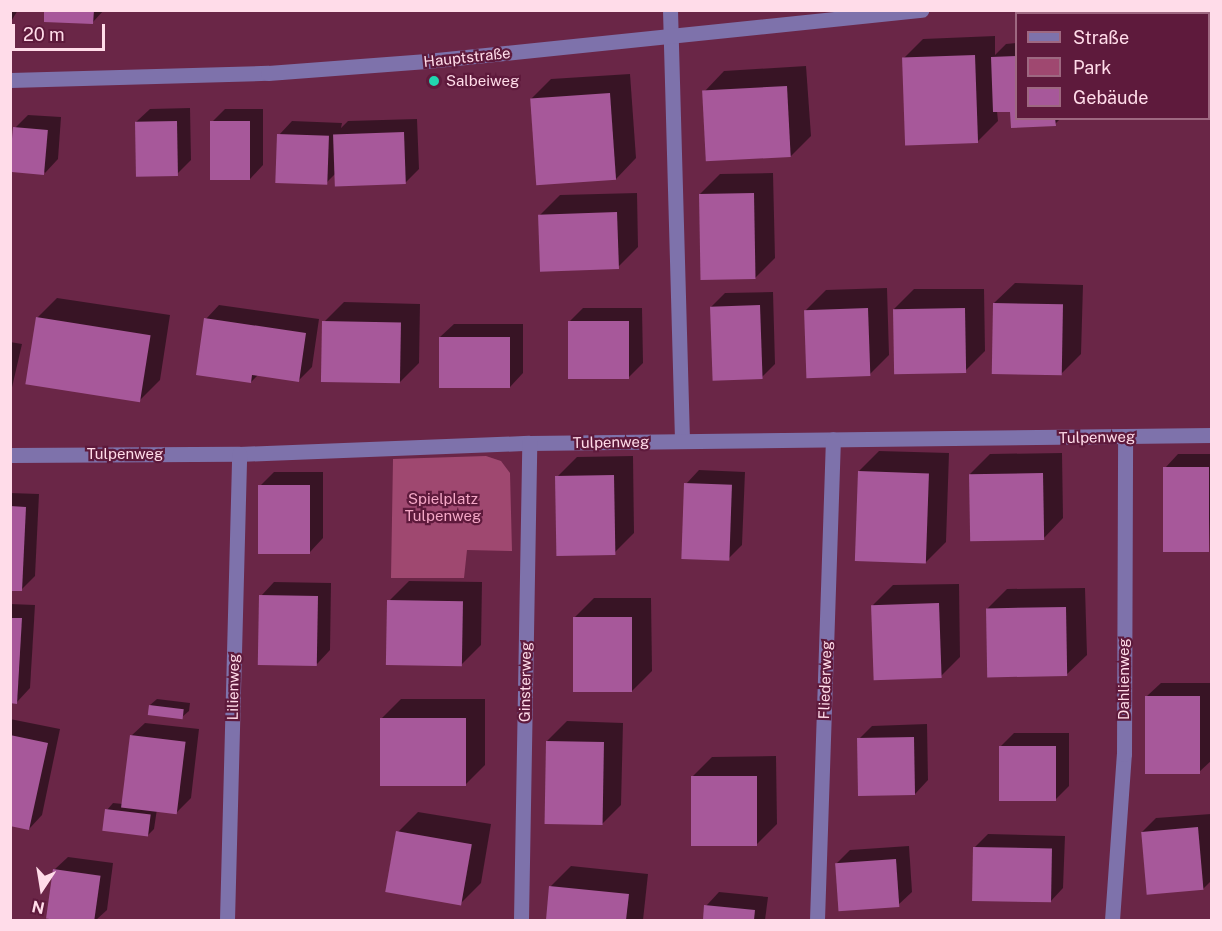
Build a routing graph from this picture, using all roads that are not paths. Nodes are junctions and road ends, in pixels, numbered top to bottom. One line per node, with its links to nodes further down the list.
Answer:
1 (670, 10): 3 (street)
2 (921, 10): 3 (street, Hauptstraße)
3 (672, 37): 4 (street, Hauptstraße); 8 (street)
4 (10, 80)
5 (1212, 435): 6 (street, Tulpenweg)
6 (1125, 436): 7 (street, Tulpenweg); 15 (street, Dahlienweg)
7 (833, 440): 8 (street, Tulpenweg); 14 (street, Fliederweg)
8 (682, 441): 9 (street, Tulpenweg)
9 (529, 443): 10 (street, Tulpenweg); 13 (street, Ginsterweg)
10 (239, 454): 11 (street, Tulpenweg); 12 (street, Lilienweg)
11 (10, 455)
12 (227, 921)
13 (521, 921)
14 (817, 921)
15 (1112, 921)

